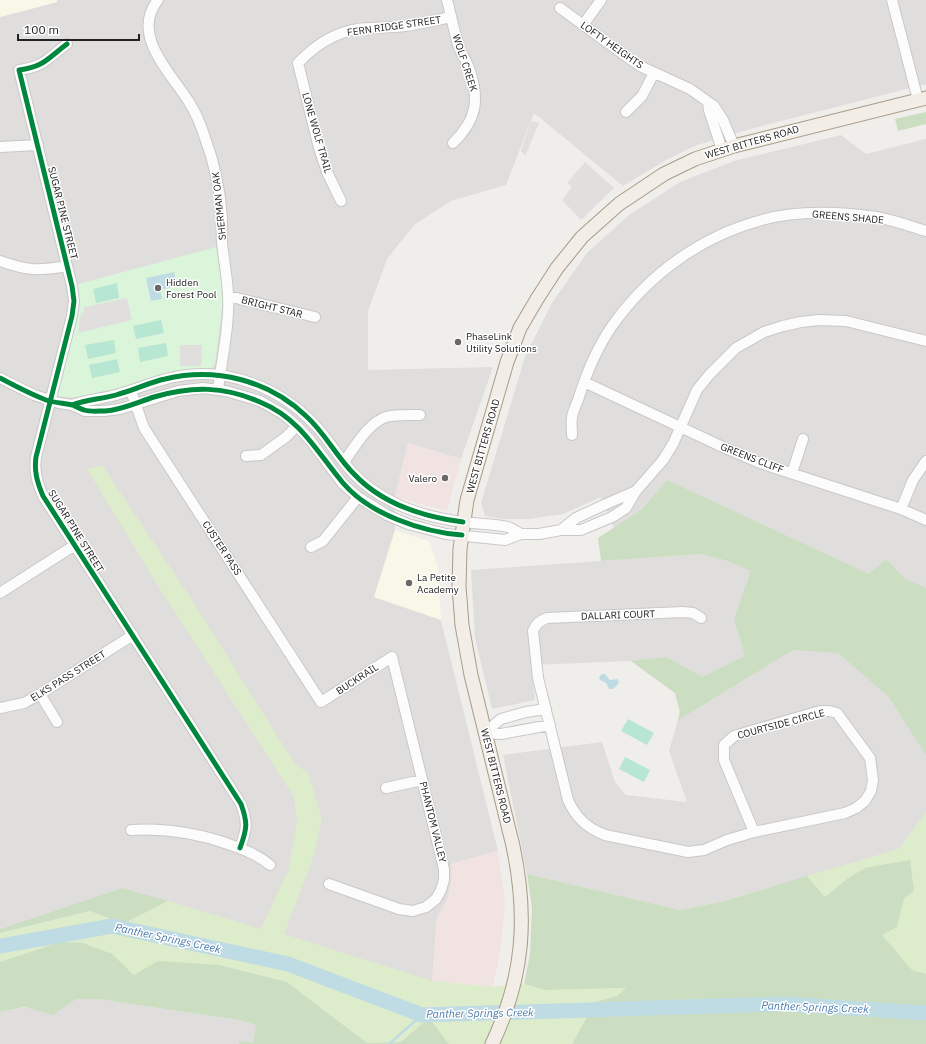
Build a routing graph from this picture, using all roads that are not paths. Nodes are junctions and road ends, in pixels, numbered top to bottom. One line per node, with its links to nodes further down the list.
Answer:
1 (158, 0): 21 (street, SHERMAN OAK)
2 (447, 0): 6 (street, WOLF CREEK)
3 (601, 0): 7 (street)
4 (892, 0): 11 (street)
5 (560, 8): 7 (street, LOFTY HEIGHTS)
6 (451, 18): 9 (street, FERN RIDGE STREET); 13 (street, WOLF CREEK)
7 (583, 25): 10 (street, LOFTY HEIGHTS)
8 (67, 44): 14 (street, SUGAR PINE STREET)
9 (298, 63): 17 (street, LONE WOLF TRAIL)
10 (654, 72): 12 (street); 16 (street, LOFTY HEIGHTS)
11 (922, 99): 16 (main road, WEST BITTERS ROAD)
12 (626, 112)
13 (453, 143)
14 (38, 145): 15 (street); 20 (street, SUGAR PINE STREET)
15 (0, 147)
16 (728, 148): 49 (main road, WEST BITTERS ROAD)
17 (341, 201)
18 (926, 231): 26 (street, GREENS SHADE)
19 (0, 261): 20 (street)
20 (67, 266): 29 (street, SUGAR PINE STREET)
21 (228, 296): 22 (street, BRIGHT STAR); 24 (street, SHERMAN OAK)
22 (315, 317)
23 (926, 341): 34 (street)
24 (220, 375): 27 (street, SHERMAN OAK); 28 (street); 35 (street)
25 (0, 378): 29 (street)
26 (584, 382): 34 (street, GREENS CLIFF); 36 (street, GREENS SHADE)
27 (218, 390): 30 (street); 33 (street)
28 (130, 391): 30 (street, CUSTER PASS); 31 (street)
29 (51, 401): 31 (street); 53 (street, SUGAR PINE STREET)
30 (135, 404): 31 (street); 61 (street, CUSTER PASS)
31 (72, 405)
32 (420, 415): 41 (street)
33 (297, 426): 38 (street); 39 (street)
34 (680, 428): 42 (street, GREENS CLIFF); 43 (street)
35 (321, 431): 38 (street); 41 (street)
36 (572, 435)
37 (803, 439): 42 (street)
38 (310, 440): 44 (street)
39 (246, 456)
40 (926, 461): 46 (street)
41 (344, 462): 49 (street)
42 (792, 473): 46 (street, GREENS CLIFF)
43 (636, 491): 45 (street); 47 (street)
44 (358, 497): 52 (street); 54 (street)
45 (598, 507): 47 (street); 50 (street)
46 (901, 509): 48 (street, GREENS CLIFF)
47 (605, 520): 50 (street)
48 (926, 520)
49 (463, 522): 51 (street); 52 (main road, WEST BITTERS ROAD)
50 (561, 530): 51 (street)
51 (521, 534): 52 (street)
52 (462, 535): 66 (main road, WEST BITTERS ROAD)
53 (75, 545): 55 (street); 58 (street, SUGAR PINE STREET)
54 (311, 547)
55 (0, 593)
56 (701, 618): 57 (street, DALLARI COURT)
57 (536, 625): 63 (street, COURTSIDE CIRCLE)
58 (133, 635): 60 (street, ELKS PASS STREET); 71 (street, SUGAR PINE STREET)
59 (392, 656): 61 (street, BUCKRAIL); 67 (street, PHANTOM VALLEY)
60 (40, 694): 62 (street, ELKS PASS STREET); 64 (street)
61 (321, 702)
62 (0, 708)
63 (546, 710): 65 (street, COURTSIDE CIRCLE); 66 (street)
64 (57, 722)
65 (550, 725): 66 (street); 70 (street, COURTSIDE CIRCLE)
66 (484, 733): 74 (main road, WEST BITTERS ROAD)
67 (422, 780): 68 (street); 73 (street, PHANTOM VALLEY)
68 (386, 788)
69 (131, 830): 71 (street)
70 (754, 832): 70 (street, COURTSIDE CIRCLE)
71 (240, 848): 72 (street)
72 (270, 865)
73 (329, 884)
74 (492, 1044)

